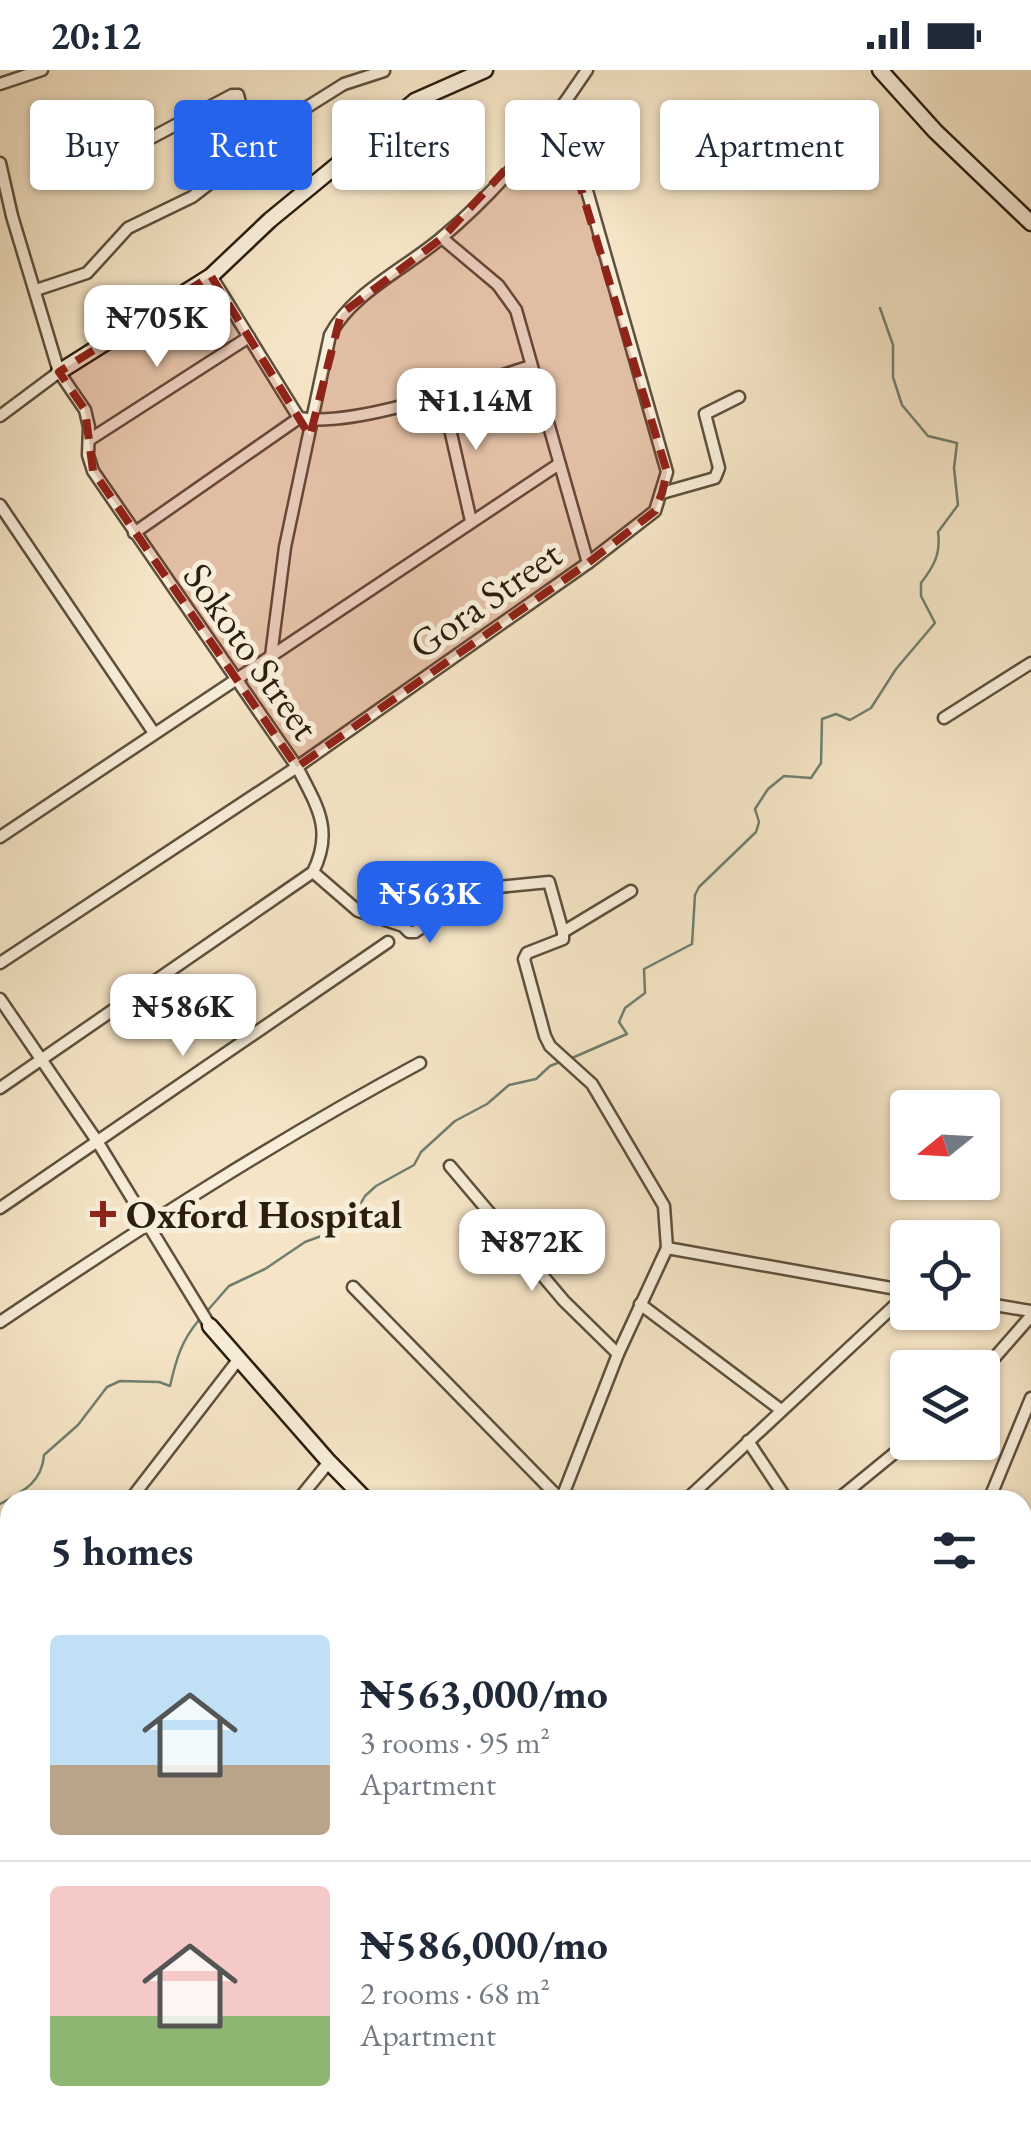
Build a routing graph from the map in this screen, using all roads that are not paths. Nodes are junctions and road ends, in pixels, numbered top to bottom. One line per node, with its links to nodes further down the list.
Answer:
1 (42, 70): 6 (street)
2 (485, 70): 17 (street)
3 (586, 70): 7 (street)
4 (880, 70): 15 (street)
5 (384, 71): 8 (street)
6 (0, 84)
7 (566, 100)
8 (312, 104)
9 (0, 163): 13 (street, Sokoto Street)
10 (505, 174): 16 (street)
11 (201, 190): 18 (street)
12 (587, 190): 29 (street)
13 (12, 216): 14 (street); 18 (street, Sokoto Street)
14 (0, 221)
15 (1031, 224)
16 (442, 238): 20 (street); 26 (street)
17 (210, 276): 19 (street); 21 (street)
18 (36, 290): 21 (street, Sokoto Street)
19 (249, 338): 25 (street); 27 (street)
20 (531, 366): 22 (street); 28 (street)
21 (59, 372): 24 (street); 27 (street, Sokoto Street)
22 (442, 394): 26 (street); 31 (street)
23 (739, 397): 29 (street)
24 (0, 416)
25 (299, 418): 26 (street); 32 (street)
26 (313, 420): 34 (street)
27 (89, 440): 32 (street, Sokoto Street)
28 (560, 464): 31 (street); 33 (street)
29 (662, 493): 33 (street, Gora Street)
30 (0, 505): 38 (street)
31 (470, 521): 34 (street)
32 (134, 534): 36 (street, Sokoto Street)
33 (588, 564): 39 (street, Gora Street)
34 (271, 656): 36 (street)
35 (1031, 663): 37 (street)
36 (234, 678): 38 (street); 39 (street, Sokoto Street)
37 (944, 718)
38 (154, 733): 40 (street)
39 (297, 767): 41 (street, Sokoto Street); 45 (street, Gora Street)
40 (0, 837)
41 (312, 872): 43 (street); 47 (street)
42 (631, 891): 43 (street)
43 (564, 932): 54 (street)
44 (388, 942): 50 (street)
45 (0, 963)
46 (0, 999): 47 (street)
47 (42, 1060): 49 (street); 50 (street)
48 (420, 1063): 53 (street)
49 (0, 1088)
50 (98, 1142): 52 (street); 53 (street)
51 (450, 1166): 64 (street)
52 (0, 1208)
53 (146, 1223): 61 (street); 62 (street)
54 (667, 1248): 56 (street); 57 (street)
55 (354, 1287): 74 (street)
56 (890, 1289)
57 (640, 1304): 64 (street); 67 (street)
58 (1000, 1307): 60 (street)
59 (890, 1309): 67 (street)
60 (1031, 1313): 63 (street)
61 (0, 1322)
62 (210, 1326): 65 (street)
63 (1000, 1350)
64 (618, 1354): 75 (street)
65 (238, 1360): 70 (street); 71 (street)
66 (1031, 1398): 79 (street)
67 (781, 1410): 68 (street)
68 (748, 1442): 76 (street); 77 (street)
69 (890, 1457): 78 (street)
70 (329, 1462): 72 (street); 73 (street)
71 (138, 1490)
72 (306, 1490)
73 (356, 1490)
74 (551, 1490)
75 (565, 1490)
76 (697, 1490)
77 (780, 1490)
78 (849, 1490)
79 (994, 1490)

